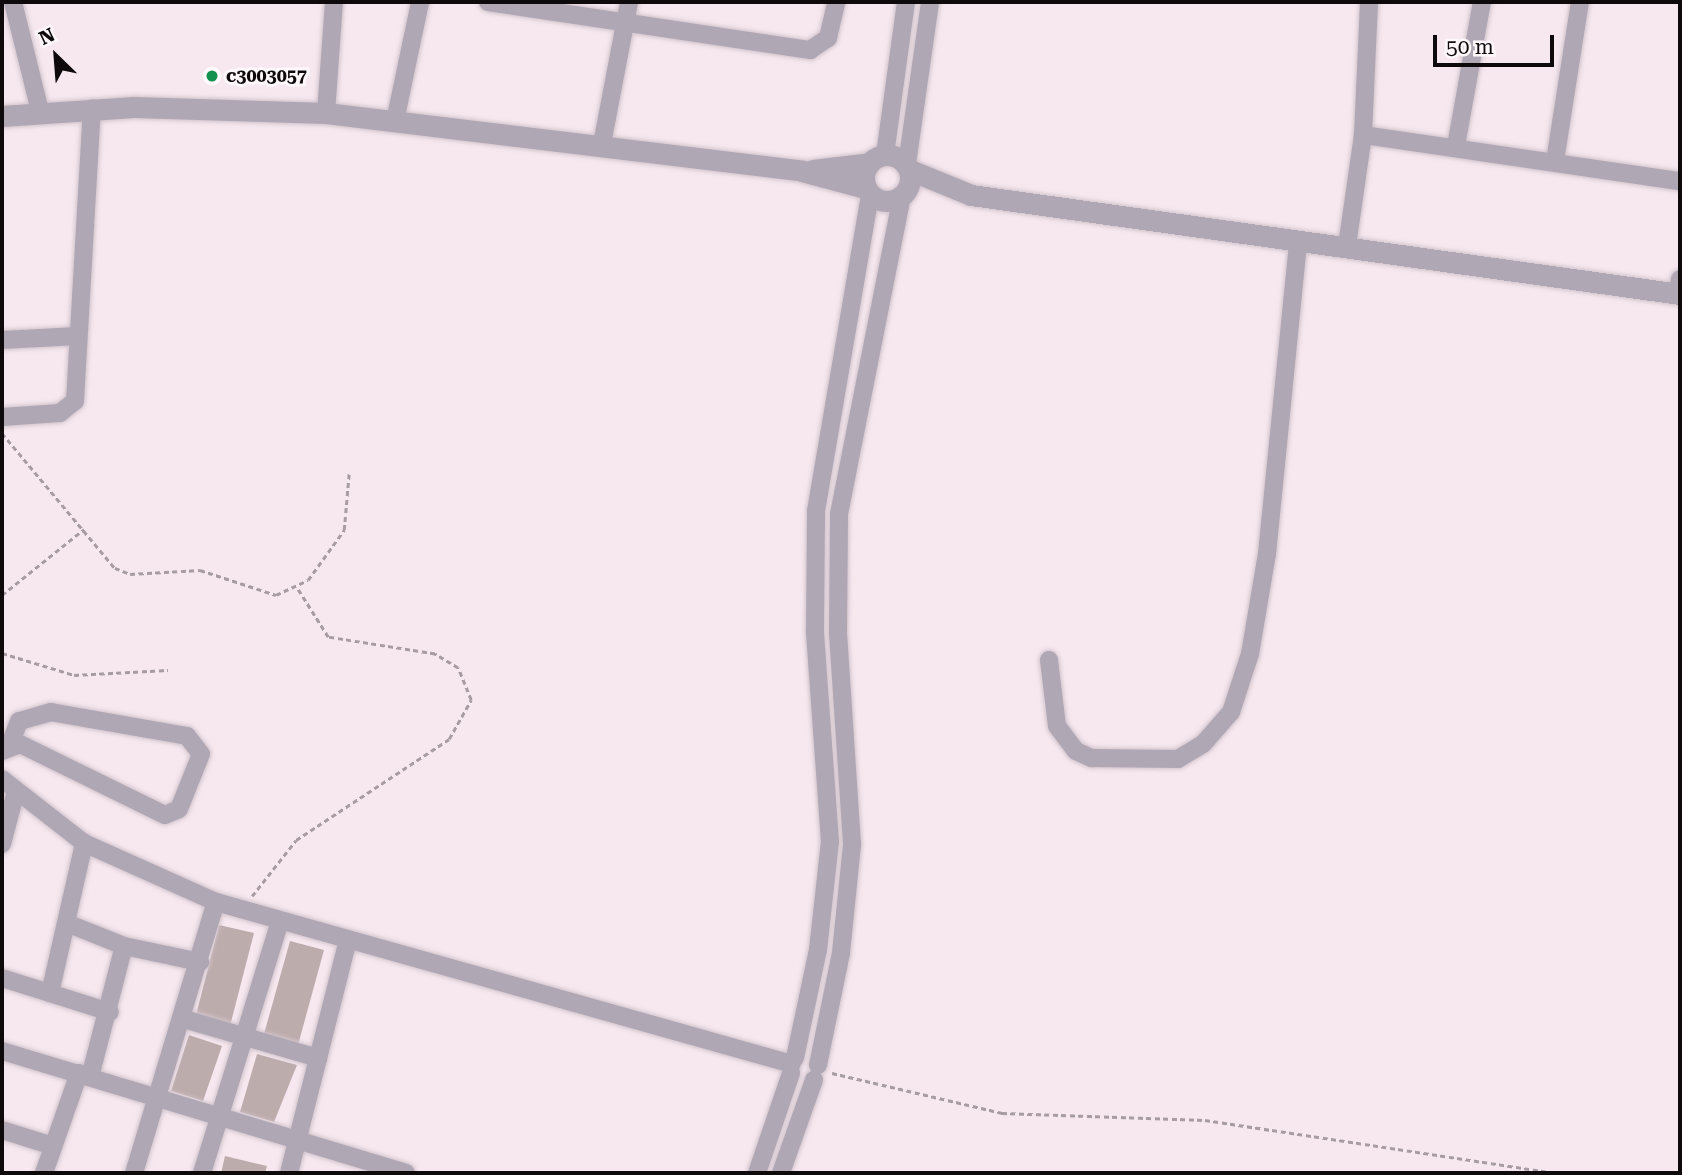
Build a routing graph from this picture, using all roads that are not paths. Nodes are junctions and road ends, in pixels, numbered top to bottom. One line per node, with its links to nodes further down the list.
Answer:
1 (13, 2): 14 (street)
2 (334, 2): 15 (street)
3 (421, 2): 17 (street)
4 (488, 2): 12 (street)
5 (629, 2): 12 (street)
6 (836, 2): 12 (street)
7 (906, 2): 21 (street)
8 (930, 2): 24 (street)
9 (1369, 2): 18 (street)
10 (1482, 2): 20 (street)
11 (1580, 2): 22 (street)
12 (626, 21): 19 (street)
13 (92, 108): 14 (street); 15 (street); 30 (street)
14 (40, 111): 16 (street)
15 (326, 113): 17 (street)
16 (2, 116)
17 (395, 121): 19 (street)
18 (1363, 135): 20 (street); 28 (street)
19 (602, 144): 23 (street)
20 (1456, 146): 22 (street)
21 (877, 159): 23 (street); 24 (street); 26 (street)
22 (1555, 161): 25 (street)
23 (802, 171): 26 (street)
24 (906, 181): 26 (street); 27 (street); 53 (street)
25 (1680, 181)
26 (868, 191): 52 (street)
27 (1298, 241): 28 (street); 33 (street)
28 (1347, 246): 29 (street)
29 (1680, 289)
30 (78, 336): 31 (street); 32 (street)
31 (2, 340)
32 (2, 417)
33 (1049, 660)
34 (6, 748): 34 (street)
35 (2, 779): 36 (street)
36 (16, 791): 37 (street); 38 (street)
37 (84, 843): 39 (street); 41 (street)
38 (2, 844)
39 (216, 902): 40 (street); 44 (street)
40 (280, 922): 42 (street); 49 (street)
41 (69, 924): 43 (street); 46 (street)
42 (348, 940): 51 (street); 52 (street)
43 (124, 946): 44 (street); 47 (street)
44 (200, 962): 48 (street)
45 (2, 978): 46 (street)
46 (50, 993): 47 (street)
47 (110, 1013): 54 (street)
48 (184, 1018): 49 (street); 55 (street)
49 (246, 1037): 51 (street); 56 (street)
50 (2, 1051): 54 (street)
51 (318, 1058): 58 (street)
52 (793, 1065): 53 (street); 65 (street)
53 (817, 1072): 66 (street)
54 (85, 1075): 55 (street); 59 (street)
55 (159, 1099): 56 (street); 61 (street)
56 (219, 1120): 58 (street); 62 (street)
57 (2, 1130): 59 (street)
58 (297, 1142): 63 (street); 64 (street)
59 (53, 1146): 60 (street)
60 (44, 1173)
61 (134, 1173)
62 (202, 1173)
63 (289, 1173)
64 (406, 1173)
65 (757, 1173)
66 (781, 1173)

